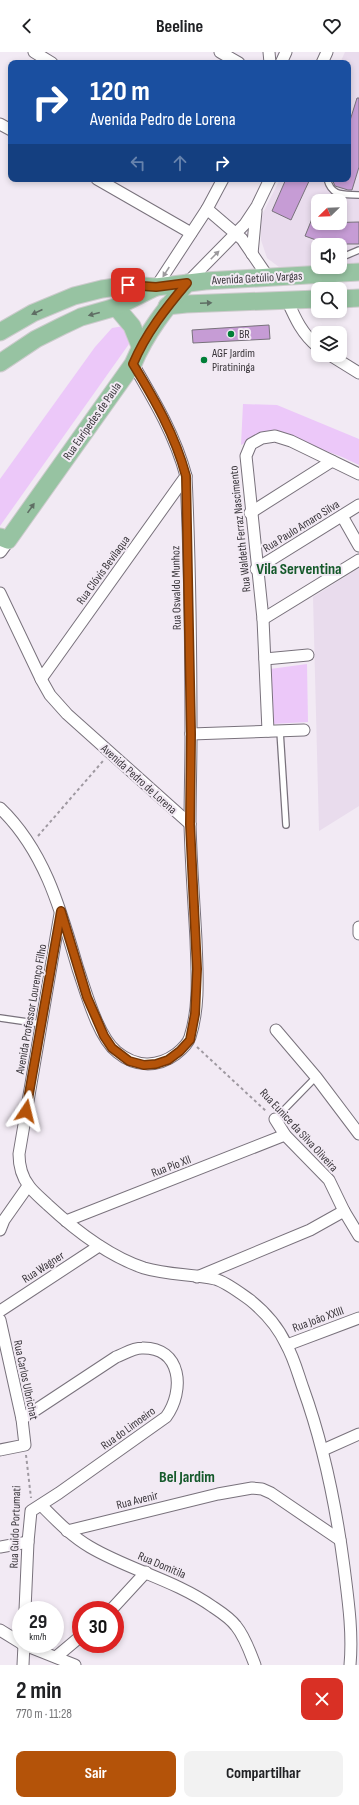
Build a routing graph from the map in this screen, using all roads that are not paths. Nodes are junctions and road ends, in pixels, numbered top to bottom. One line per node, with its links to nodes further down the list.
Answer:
1 (34, 52): 3 (street)
2 (220, 52): 4 (street)
3 (47, 60)
4 (234, 60)
5 (102, 182): 12 (street)
6 (221, 182): 11 (street)
7 (269, 182): 10 (street, Rua Eurípedes de Paula)
8 (328, 182): 9 (lane)
9 (359, 194)
10 (257, 206): 13 (street, Rua Eurípedes de Paula); 15 (street)
11 (207, 209): 12 (street); 13 (street)
12 (191, 233): 22 (street, one-way to 22)
13 (236, 234): 15 (street); 21 (street, Rua Eurípedes de Paula, one-way to 13)
14 (359, 250): 16 (lane)
15 (252, 254): 20 (street)
16 (347, 255)
17 (311, 271): 19 (lane)
18 (359, 272): 19 (main road, Avenida Getúlio Vargas)
19 (301, 276): 20 (main road, Avenida Getúlio Vargas)
20 (268, 277): 21 (main road, Avenida Getúlio Vargas)
21 (187, 283): 22 (main road, Avenida Getúlio Vargas); 27 (main road, Rua Eurípedes de Paula)
22 (156, 287): 28 (main road, Avenida Getúlio Vargas); 29 (main road, Avenida Getúlio Vargas, one-way to 29)
23 (359, 298): 25 (main road)
24 (311, 299): 26 (main road, Avenida Getúlio Vargas)
25 (347, 299)
26 (287, 300): 27 (main road, Avenida Getúlio Vargas, one-way to 26); 30 (street)
27 (167, 306): 31 (main road, Rua Eurípedes de Paula)
28 (116, 307): 31 (main road); 33 (main road, Avenida Getúlio Vargas, one-way to 33)
29 (0, 332)
30 (311, 341)
31 (140, 346): 34 (main road, Rua Eurípedes de Paula)
32 (341, 362): 35 (street)
33 (0, 363)
34 (133, 364): 38 (street, Rua Oswaldo Munhoz); 42 (main road, Rua Eurípedes de Paula, one-way to 34)
35 (359, 373)
36 (332, 461): 37 (street, Rua Waldeth Ferraz Nascimento); 40 (street); 40 (street, Rua Waldeth Ferraz Nascimento)
37 (359, 474)
38 (186, 476): 50 (street, Rua Clóvis Bevilaqua); 54 (street, Rua Oswaldo Munhoz)
39 (359, 505): 41 (street, Rua Paulo Amaro Silva)
40 (250, 514): 45 (street, Rua Waldeth Ferraz Nascimento)
41 (342, 516): 43 (street); 45 (street, Rua Paulo Amaro Silva)
42 (3, 543)
43 (359, 546)
44 (359, 560): 47 (street)
45 (256, 569): 47 (street, Rua Waldeth Ferraz Nascimento)
46 (0, 594): 50 (street, Avenida Pedro de Lorena)
47 (262, 619): 49 (street, Rua Waldeth Ferraz Nascimento)
48 (308, 654): 49 (street)
49 (265, 659): 52 (street, Rua Waldeth Ferraz Nascimento)
50 (41, 679): 56 (street, Avenida Pedro de Lorena)
51 (304, 730): 53 (street)
52 (268, 731): 53 (street); 54 (street)
53 (280, 731): 57 (lane)
54 (191, 734): 56 (street, Rua Oswaldo Munhoz)
55 (0, 808): 58 (street)
56 (190, 824): 58 (street)
57 (286, 825)
58 (61, 911): 62 (street, Avenida Professor Lourenço Filho)
59 (359, 927): 60 (street)
60 (359, 934)
61 (0, 1018): 62 (lane)
62 (42, 1024): 68 (street, Avenida Professor Lourenço Filho)
63 (276, 1030): 64 (street)
64 (316, 1077): 65 (lane); 66 (street)
65 (275, 1120): 67 (street, Rua Eunice da Silva Oliveira)
66 (359, 1134)
67 (285, 1135): 69 (street, Rua Eunice da Silva Oliveira); 70 (street, Rua Pio XII)
68 (28, 1186): 70 (street, Avenida Professor Lourenço Filho); 71 (street)
69 (344, 1211): 72 (street, Rua Eunice da Silva Oliveira); 74 (street)
70 (66, 1221): 73 (street, Avenida Professor Lourenço Filho)
71 (0, 1230)
72 (359, 1236)
73 (99, 1246): 74 (street, Avenida Professor Lourenço Filho); 75 (street, Rua Wagner)
74 (196, 1277): 78 (street, Avenida Professor Lourenço Filho)
75 (0, 1311)
76 (359, 1318): 78 (street, Rua João XXIII)
77 (0, 1320): 79 (street, Rua Carlos Ulbrichat)
78 (287, 1345): 82 (street, Avenida Professor Lourenço Filho)
79 (22, 1419): 81 (street, Rua Carlos Ulbrichat); 83 (street, Rua do Limoeiro)
80 (359, 1434): 82 (street)
81 (0, 1450)
82 (323, 1450): 86 (street, Avenida Professor Lourenço Filho)
83 (41, 1505): 84 (street, Rua do Limoeiro); 85 (street, Rua Domitila)
84 (31, 1511): 87 (street, Rua Guido Portumati)
85 (67, 1531): 86 (street, Rua Avenir); 89 (street, Rua Domitila)
86 (340, 1540): 101 (street, Avenida Professor Lourenço Filho)
87 (28, 1542): 88 (street); 90 (street, Rua Guido Portumati)
88 (0, 1547)
89 (146, 1572): 91 (street); 100 (street, Rua Domitila)
90 (25, 1601)
91 (119, 1601)
92 (0, 1630): 93 (street)
93 (12, 1637)
94 (72, 1644): 97 (street)
95 (23, 1653): 98 (street)
96 (46, 1653): 97 (street)
97 (56, 1657): 99 (street)
98 (23, 1665)
99 (74, 1665)
100 (255, 1665)
101 (350, 1665)

